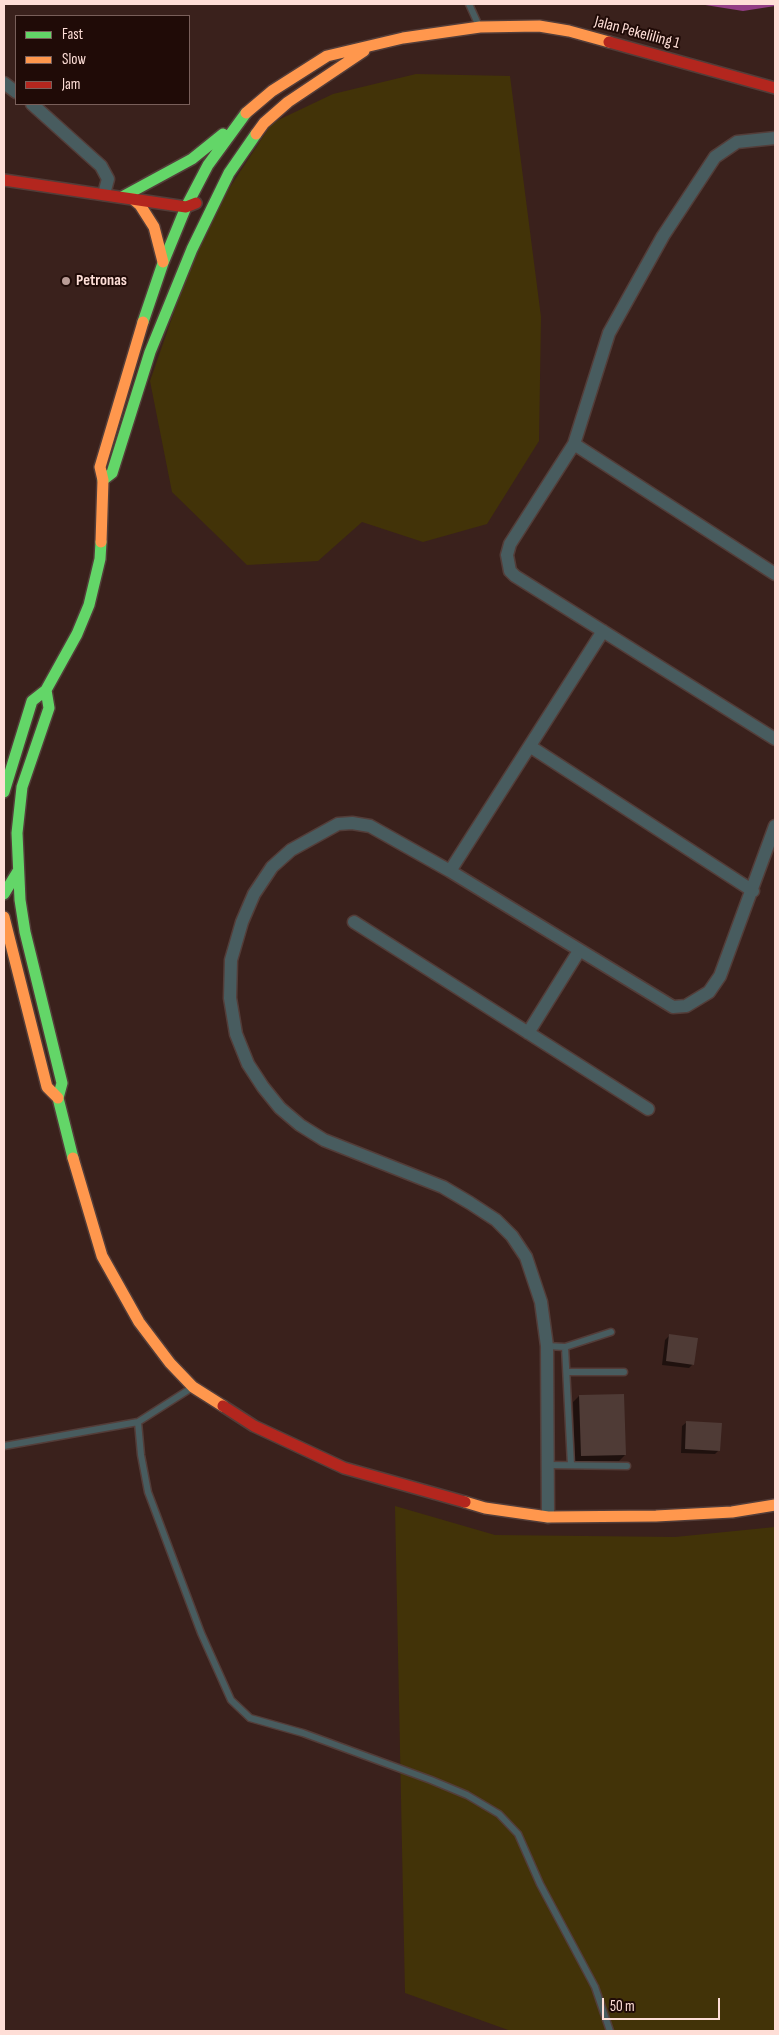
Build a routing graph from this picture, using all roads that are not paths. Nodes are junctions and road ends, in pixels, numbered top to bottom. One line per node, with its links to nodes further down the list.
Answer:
1 (469, 4): 2 (lane)
2 (480, 27): 3 (street, Jalan Pekeliling 1); 5 (street, Jalan Pekeliling 1)
3 (369, 47): 8 (street, Jalan Pekeliling 1); 11 (street)
4 (4, 83): 6 (street)
5 (775, 88)
6 (15, 91)
7 (33, 105): 12 (street)
8 (248, 112): 13 (street); 14 (street)
9 (775, 138): 17 (street)
10 (4, 180): 12 (street)
11 (225, 181): 14 (street); 15 (street)
12 (104, 194): 13 (street)
13 (128, 198): 14 (street); 16 (street)
14 (186, 207): 15 (street); 16 (street)
15 (192, 250): 18 (street)
16 (163, 263): 18 (street)
17 (574, 444): 19 (street); 20 (street)
18 (103, 480): 21 (street)
19 (775, 574)
20 (603, 630): 22 (street); 23 (street)
21 (46, 690): 24 (street); 27 (street)
22 (775, 738)
23 (531, 747): 26 (street); 28 (street)
24 (4, 789)
25 (775, 826): 28 (street)
26 (450, 870): 34 (street); 41 (street)
27 (18, 871): 29 (street); 33 (street)
28 (753, 890): 34 (street)
29 (4, 894)
30 (4, 905): 33 (street)
31 (4, 917): 36 (street)
32 (354, 922): 37 (street)
33 (25, 932): 38 (street)
34 (579, 951): 37 (street)
35 (4, 955): 36 (street)
36 (15, 967): 38 (street)
37 (528, 1033): 39 (street)
38 (58, 1098): 45 (street)
39 (648, 1109)
40 (611, 1332): 42 (lane)
41 (547, 1346): 42 (lane); 48 (street)
42 (565, 1346): 43 (lane)
43 (567, 1372): 44 (lane); 49 (lane)
44 (624, 1372)
45 (193, 1387): 46 (lane); 52 (street)
46 (138, 1422): 47 (lane); 53 (lane)
47 (4, 1446)
48 (547, 1465): 49 (lane); 52 (street)
49 (571, 1465): 50 (lane)
50 (626, 1466)
51 (775, 1505): 52 (street)
52 (548, 1517)
53 (610, 2031)

